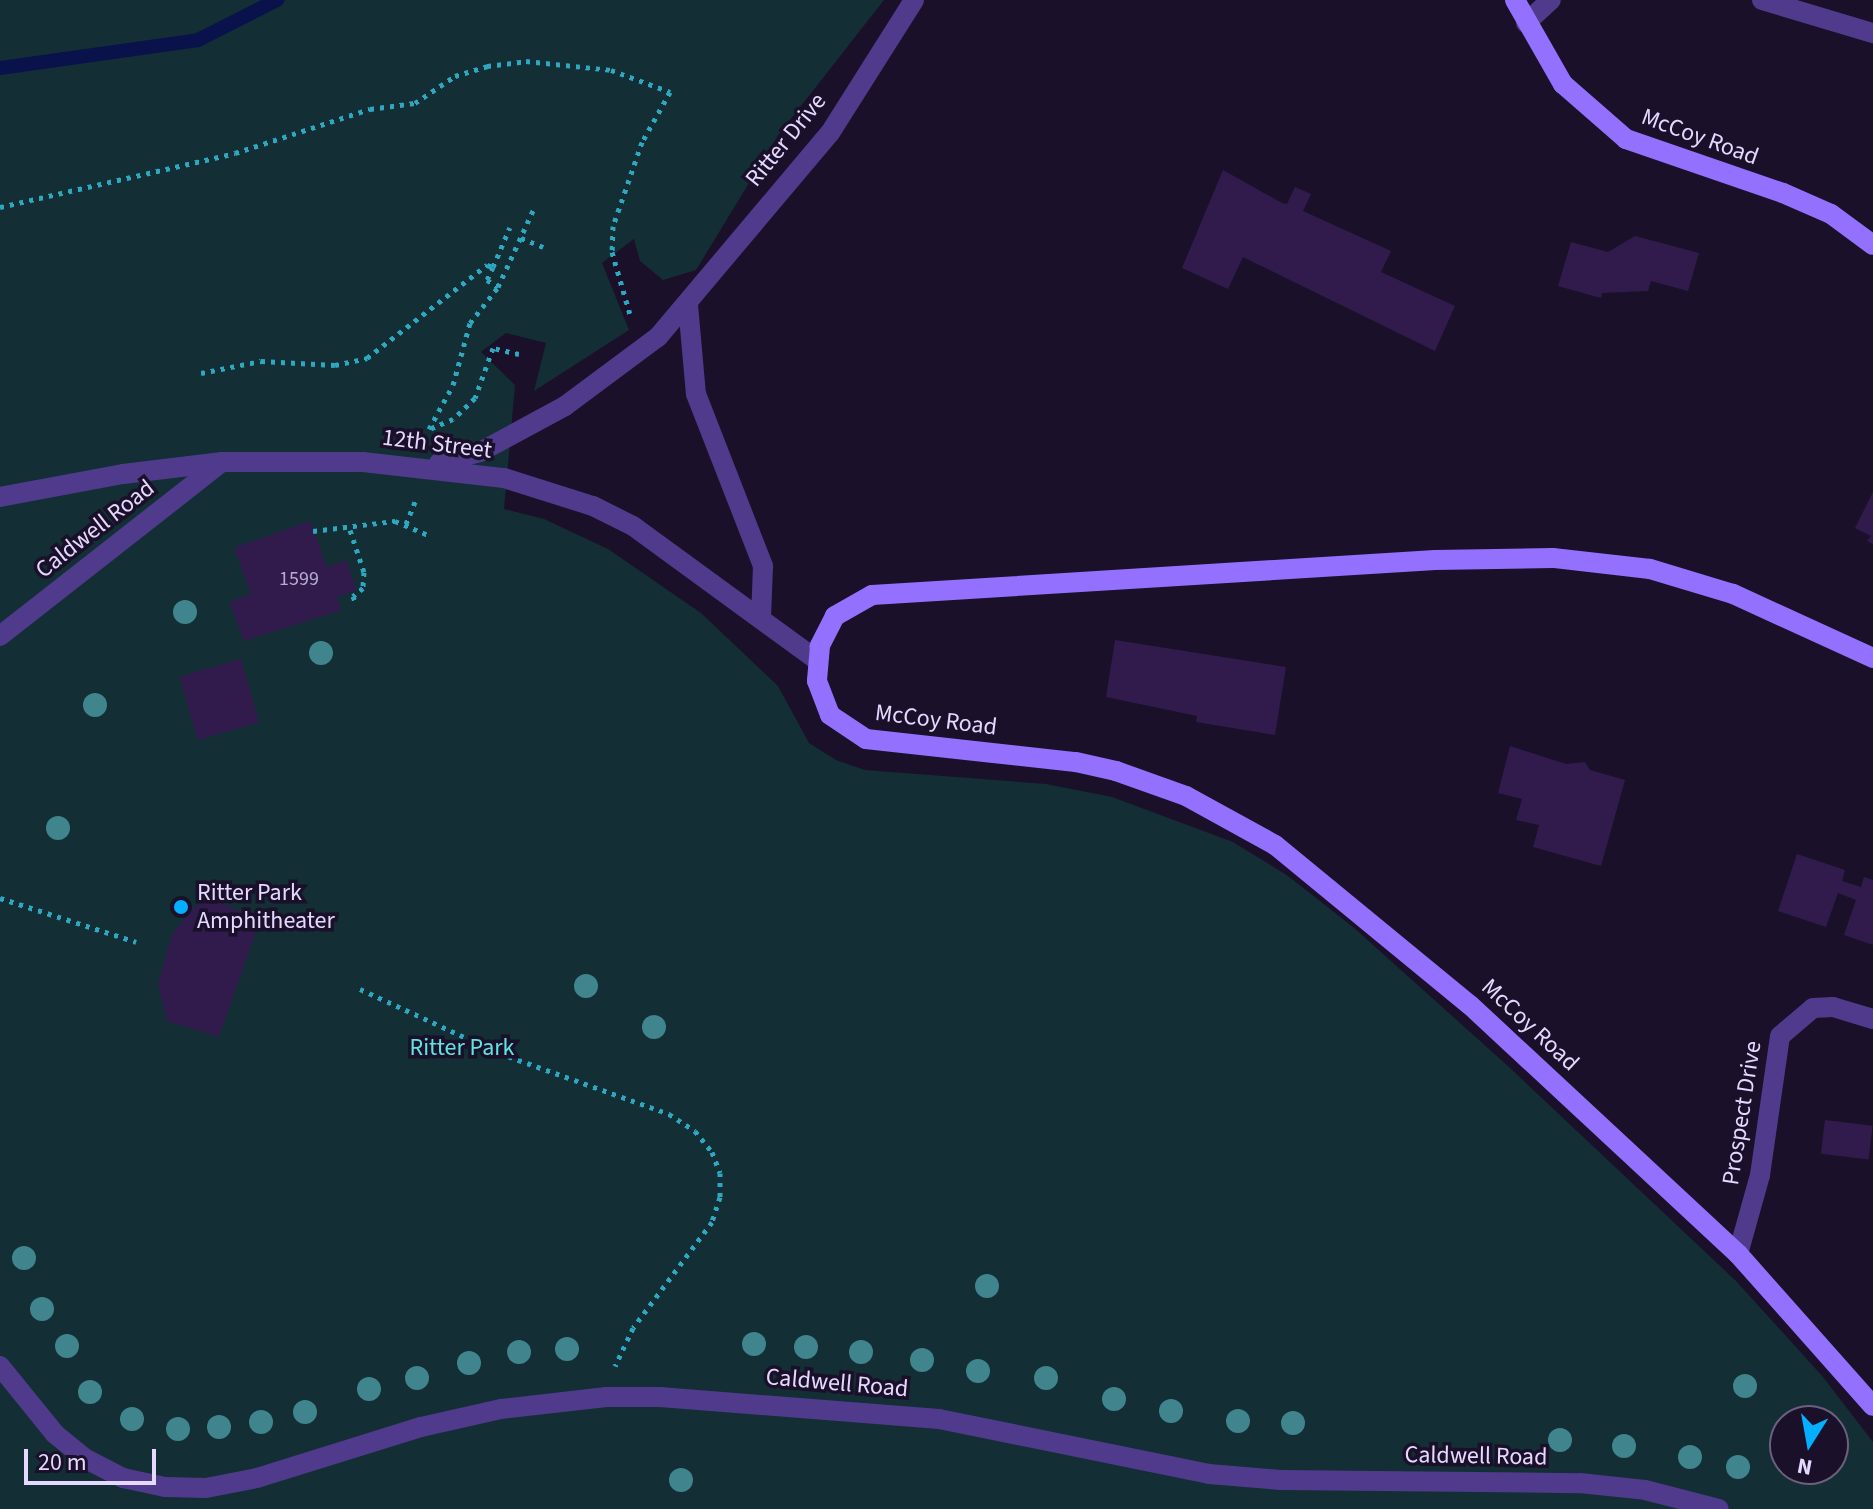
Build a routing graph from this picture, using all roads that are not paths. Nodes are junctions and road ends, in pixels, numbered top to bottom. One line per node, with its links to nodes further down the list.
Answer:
1 (914, 0): 8 (street, Ritter Drive)
2 (1515, 0): 5 (street, McCoy Road)
3 (1551, 0): 5 (street)
4 (1762, 0): 6 (street)
5 (1526, 23): 7 (street, McCoy Road)
6 (1873, 33)
7 (1873, 245)
8 (688, 305): 10 (street, Ritter Drive); 12 (street)
9 (222, 462): 10 (street, 12th Street); 11 (street, 12th Street); 13 (street, Caldwell Road)
10 (423, 466): 12 (street, 12th Street)
11 (0, 497)
12 (761, 617): 15 (street, 12th Street)
13 (0, 636)
14 (1873, 658): 15 (street, McCoy Road)
15 (818, 661): 17 (street, McCoy Road)
16 (1873, 1019): 17 (street, Prospect Drive)
17 (1738, 1254): 19 (street, McCoy Road)
18 (0, 1366): 20 (street, Caldwell Road)
19 (1873, 1406)
20 (1719, 1509)

